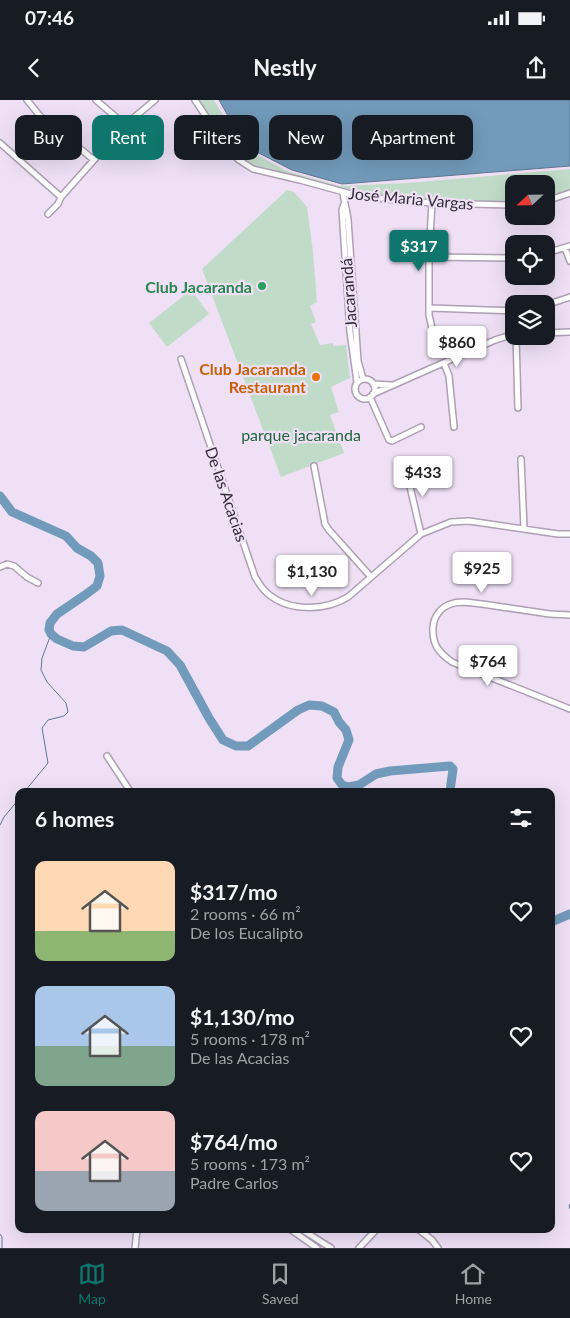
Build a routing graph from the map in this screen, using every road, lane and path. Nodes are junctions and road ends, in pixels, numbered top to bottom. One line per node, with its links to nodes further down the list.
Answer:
1 (27, 100): 8 (street)
2 (96, 100): 5 (street)
3 (155, 100): 6 (street)
4 (195, 100): 10 (street, José Maria Vargas)
5 (113, 115)
6 (137, 115)
7 (0, 143): 12 (street)
8 (92, 158)
9 (94, 160): 12 (street)
10 (343, 192): 14 (street, José Maria Vargas); 33 (street, Jacarandá)
11 (570, 193): 13 (street)
12 (61, 197): 16 (street)
13 (555, 198)
14 (432, 203): 15 (street, José Maria Vargas); 19 (street)
15 (505, 205)
16 (48, 214)
17 (568, 247): 18 (street); 21 (street)
18 (555, 251)
19 (429, 257): 20 (street); 24 (street)
20 (505, 258)
21 (570, 261)
22 (570, 297): 23 (street)
23 (555, 302)
24 (429, 308): 25 (street); 28 (street)
25 (505, 311)
26 (570, 332): 27 (street)
27 (555, 333)
28 (434, 338)
29 (505, 338): 32 (street)
30 (515, 345): 37 (street)
31 (181, 360): 47 (street, De las Acacias)
32 (444, 363): 35 (street); 39 (street)
33 (360, 380): 34 (street); 36 (street)
34 (373, 384): 35 (street); 36 (street)
35 (394, 385): 36 (street)
36 (371, 395): 38 (street)
37 (518, 408)
38 (422, 427)
39 (454, 427)
40 (521, 459): 43 (street)
41 (314, 466): 47 (street)
42 (405, 466): 44 (street)
43 (524, 528): 44 (street, De las Acacias); 45 (street, De las Acacias)
44 (421, 534): 47 (street, De las Acacias)
45 (570, 534)
46 (0, 567): 48 (street)
47 (371, 578)
48 (38, 583)
49 (570, 615): 50 (street)
50 (570, 709)
51 (107, 756): 52 (street)
52 (128, 788)
53 (137, 1233): 58 (street)
54 (296, 1233): 59 (street)
55 (307, 1233): 60 (street)
56 (373, 1233): 61 (street)
57 (423, 1233): 62 (street)
58 (135, 1248)
59 (317, 1248)
60 (331, 1248)
61 (359, 1248)
62 (438, 1248)

